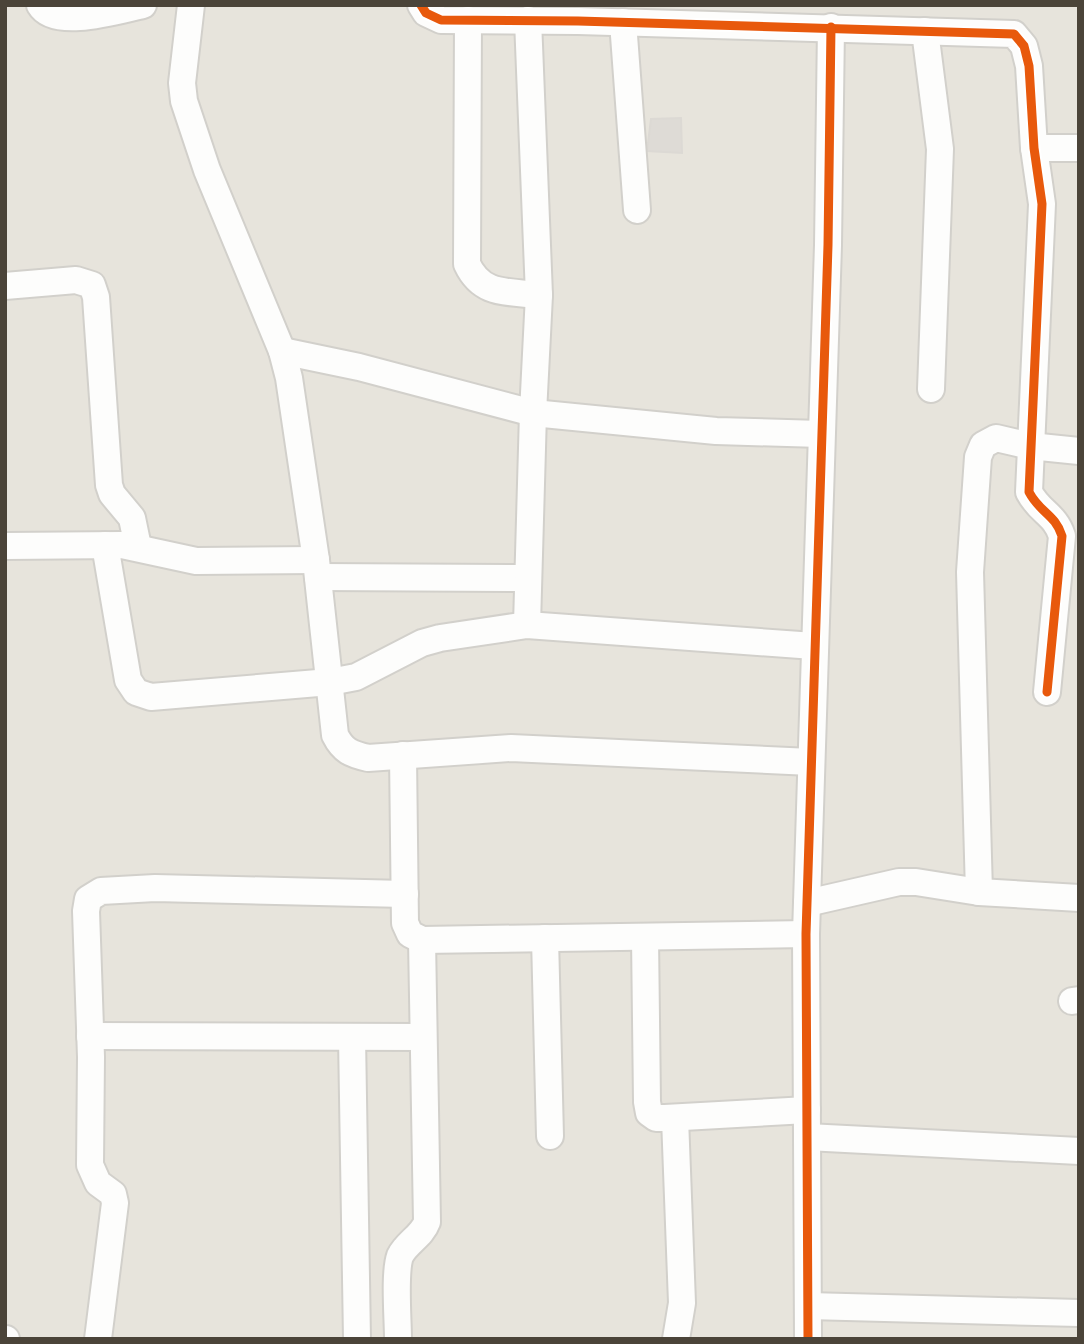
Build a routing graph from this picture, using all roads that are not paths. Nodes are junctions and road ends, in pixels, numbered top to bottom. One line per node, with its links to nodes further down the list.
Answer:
1 (40, 5): 2 (street)
2 (143, 5)
3 (191, 5): 17 (street)
4 (421, 5): 7 (street)
5 (776, 16): 9 (street); 10 (street)
6 (880, 17): 10 (street); 11 (street)
7 (468, 20): 8 (street); 16 (street)
8 (528, 20): 9 (street); 16 (street)
9 (623, 22): 14 (street)
10 (831, 27): 20 (street)
11 (925, 31): 12 (street); 18 (street)
12 (1034, 148): 13 (street); 21 (street)
13 (1079, 148)
14 (637, 210)
15 (5, 286): 25 (street)
16 (539, 295): 19 (street)
17 (282, 351): 19 (street); 26 (street)
18 (932, 389)
19 (533, 413): 20 (street); 27 (street)
20 (821, 434): 29 (street)
21 (1030, 446): 22 (street); 31 (street); 34 (street)
22 (1079, 451)
23 (105, 545): 24 (street); 25 (street); 30 (street)
24 (5, 546)
25 (138, 547): 26 (street)
26 (317, 568): 27 (street); 30 (street)
27 (528, 578): 28 (street)
28 (527, 625): 29 (street); 30 (street)
29 (814, 646): 33 (street)
30 (330, 682): 32 (street)
31 (1047, 692)
32 (403, 755): 33 (street); 35 (street)
33 (811, 762): 37 (street)
34 (979, 892): 36 (street); 37 (street)
35 (405, 894): 41 (street); 42 (street)
36 (1079, 898)
37 (807, 903): 38 (street)
38 (806, 934): 39 (street); 45 (street)
39 (645, 937): 40 (street); 46 (street)
40 (545, 938): 41 (street); 47 (street)
41 (422, 940): 44 (street)
42 (90, 1036): 43 (street); 52 (street)
43 (352, 1037): 44 (street); 53 (street)
44 (423, 1037): 54 (street)
45 (807, 1110): 46 (street); 48 (street)
46 (675, 1118): 55 (street)
47 (550, 1136)
48 (807, 1136): 49 (street); 50 (street)
49 (1079, 1151)
50 (808, 1306): 51 (street); 56 (street)
51 (1079, 1312)
52 (98, 1339)
53 (357, 1339)
54 (398, 1339)
55 (676, 1339)
56 (808, 1339)

